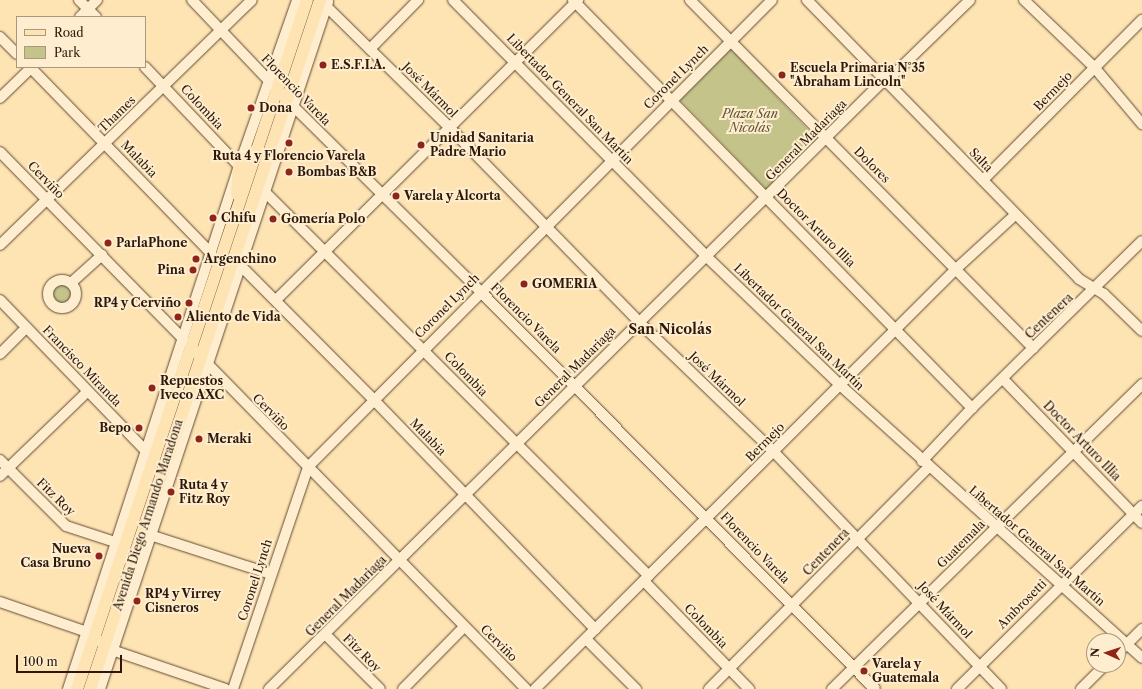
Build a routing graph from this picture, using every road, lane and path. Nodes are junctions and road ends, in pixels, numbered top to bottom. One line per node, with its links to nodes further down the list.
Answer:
1 (79, 0): 16 (street)
2 (97, 0): 16 (street)
3 (192, 0): 20 (street, Florencio Varela)
4 (252, 0): 20 (street, Thames)
5 (297, 0): 31 (street, Avenida Diego Armando Maradona)
6 (307, 0): 34 (main road, Avenida Diego Armando Maradona)
7 (418, 0): 23 (street)
8 (453, 0): 25 (street, Libertador General San Martín)
9 (690, 0): 22 (street, Dolores)
10 (772, 0): 22 (street, Coronel Lynch)
11 (807, 0): 30 (street, Salta)
12 (970, 0): 30 (street, General Madariaga)
13 (1024, 0): 26 (street)
14 (575, 1): 25 (street); 35 (street, Doctor Arturo Illia)
15 (326, 2): 23 (street, José Mármol); 34 (street, Avenida Diego Armando Maradona); 34 (main road, Avenida Diego Armando Maradona)
16 (88, 9): 17 (street); 18 (street)
17 (81, 16)
18 (95, 16)
19 (1140, 25): 26 (street, Bermejo)
20 (221, 30): 31 (street, Florencio Varela); 32 (street, Thames)
21 (0, 37): 24 (street)
22 (731, 41): 35 (street, Coronel Lynch); 38 (street, Dolores)
23 (370, 49): 37 (street, José Mármol)
24 (16, 53)
25 (515, 62): 37 (street); 42 (street, Libertador General San Martín)
26 (1094, 67): 36 (street); 44 (street, Bermejo)
27 (30, 68): 33 (street)
28 (32, 68): 39 (street, Malabia)
29 (146, 68): 32 (street, Colombia)
30 (886, 79): 38 (street, General Madariaga); 44 (street, Salta)
31 (269, 80): 34 (street, Florencio Varela); 43 (street, Avenida Diego Armando Maradona)
32 (164, 86): 39 (street, Thames); 43 (street, Colombia)
33 (0, 98)
34 (286, 98): 40 (main road, Avenida Diego Armando Maradona); 45 (street, Avenida Diego Armando Maradona); 46 (street, Florencio Varela); 58 (main road, Avenida Diego Armando Maradona)
35 (672, 99): 42 (street, Coronel Lynch); 47 (street, Doctor Arturo Illia)
36 (1142, 124)
37 (449, 127): 46 (street); 51 (street, José Mármol)
38 (826, 137): 47 (street, General Madariaga); 59 (street, Dolores)
39 (105, 143): 48 (street, Thames); 55 (street, Malabia)
40 (257, 149): 43 (main road); 49 (main road, Avenida Diego Armando Maradona)
41 (0, 152): 48 (street, Cerviño)
42 (611, 160): 51 (street, Coronel Lynch); 57 (street, Libertador General San Martín)
43 (239, 166): 49 (main road); 55 (street, Avenida Diego Armando Maradona)
44 (983, 180): 50 (street, Salta)
45 (264, 191): 54 (street, Colombia); 58 (street, Avenida Diego Armando Maradona)
46 (382, 195): 54 (street); 62 (street, Florencio Varela)
47 (767, 197): 57 (street, General Madariaga); 69 (street, Doctor Arturo Illia)
48 (46, 200): 53 (street, Thames); 56 (street, Cerviño)
49 (236, 210): 71 (main road, Avenida Diego Armando Maradona)
50 (1015, 215): 59 (street, Bermejo); 61 (street, Salta)
51 (545, 226): 62 (street, Coronel Lynch); 66 (street, José Mármol)
52 (1142, 241): 61 (street, Centenera)
53 (0, 245)
54 (325, 252): 64 (street); 73 (street, Colombia)
55 (211, 253): 71 (street, Avenida Diego Armando Maradona)
56 (102, 255): 60 (street); 71 (street, Cerviño)
57 (706, 256): 66 (street, General Madariaga); 78 (street, Libertador General San Martín)
58 (235, 265): 64 (street, Malabia); 65 (main road); 67 (main road, Avenida Diego Armando Maradona)
59 (956, 269): 69 (street, Bermejo); 72 (street, Dolores)
60 (71, 283)
61 (1095, 290): 70 (street, Salta); 72 (street, Centenera)
62 (481, 292): 73 (street, Coronel Lynch); 79 (street, Florencio Varela)
63 (0, 300): 68 (street, Francisco Miranda)
64 (276, 300): 81 (street, Malabia)
65 (227, 304): 67 (main road); 75 (street, Avenida Diego Armando Maradona)
66 (639, 322): 79 (street, General Madariaga); 86 (street, José Mármol)
67 (210, 327): 75 (main road, Avenida Diego Armando Maradona)
68 (26, 328): 74 (street); 80 (street, Francisco Miranda)
69 (896, 329): 78 (street, Bermejo); 82 (street, Doctor Arturo Illia)
70 (1142, 332)
71 (186, 343): 75 (street, Cerviño); 85 (street, Avenida Diego Armando Maradona); 101 (main road, Avenida Diego Armando Maradona)
72 (1033, 348): 76 (street, Centenera)
73 (424, 349): 81 (street, Coronel Lynch); 83 (street, Colombia)
74 (0, 354)
75 (203, 361): 84 (main road); 90 (street, Cerviño); 99 (main road, Avenida Diego Armando Maradona)
76 (1003, 379): 82 (street, Centenera); 87 (street, Doctor Arturo Illia)
77 (1142, 384): 87 (street, Guatemala)
78 (840, 385): 86 (street, Bermejo); 89 (street, Libertador General San Martín)
79 (575, 386): 83 (street, General Madariaga); 96 (street, Florencio Varela)
80 (88, 391): 85 (street, Francisco Miranda); 91 (street)
81 (373, 399): 90 (street, Coronel Lynch); 93 (street, Malabia)
82 (972, 408): 89 (street, Centenera)
83 (517, 444): 93 (street, General Madariaga); 105 (street, Colombia)
84 (178, 450): 99 (street, Avenida Diego Armando Maradona)
85 (146, 451): 101 (street, Avenida Diego Armando Maradona)
86 (774, 452): 96 (street, Bermejo); 100 (street, José Mármol)
87 (1074, 452): 95 (street, Doctor Arturo Illia); 98 (street, Guatemala)
88 (0, 460): 91 (street, Fitz Roy)
89 (926, 464): 98 (street, Libertador General San Martín); 100 (street, Centenera)
90 (308, 467): 102 (street, Cerviño); 104 (street, Coronel Lynch)
91 (8, 468): 92 (street); 101 (street, Fitz Roy)
92 (0, 476)
93 (465, 494): 102 (street, General Madariaga); 112 (street, Malabia)
94 (1142, 506): 95 (street, Ambrosetti)
95 (1134, 514): 97 (street, Doctor Arturo Illia); 106 (street, Ambrosetti)
96 (708, 518): 105 (street, Bermejo); 110 (street, Florencio Varela)
97 (1142, 523)
98 (996, 528): 106 (street, Libertador General San Martín); 109 (street, Guatemala)
99 (146, 534): 103 (main road); 104 (street); 107 (main road, Avenida Diego Armando Maradona)
100 (858, 537): 109 (street, José Mármol); 110 (street, Centenera)
101 (121, 544): 114 (main road, Avenida Diego Armando Maradona)
102 (399, 560): 111 (street, Cerviño); 115 (street, General Madariaga)
103 (141, 562): 107 (main road); 118 (street, Avenida Diego Armando Maradona)
104 (271, 574): 129 (street, Coronel Lynch)
105 (646, 578): 112 (street, Bermejo); 122 (street, Colombia)
106 (1060, 584): 117 (street, Libertador General San Martín); 120 (street, Ambrosetti)
107 (121, 595): 118 (main road, Avenida Diego Armando Maradona)
108 (0, 602): 114 (street)
109 (920, 603): 120 (street, José Mármol); 121 (street, Guatemala)
110 (792, 605): 121 (street, Florencio Varela); 122 (street, Centenera)
111 (464, 627): 132 (street); 133 (street, Cerviño)
112 (595, 629): 116 (street, Bermejo)
113 (1142, 629): 117 (street)
114 (91, 635): 118 (street); 124 (street, Avenida Diego Armando Maradona); 125 (main road, Avenida Diego Armando Maradona)
115 (326, 635): 130 (street, General Madariaga); 131 (street, Fitz Roy)
116 (586, 638): 134 (street, Bermejo); 135 (street)
117 (1128, 643): 119 (street, Libertador General San Martín)
118 (108, 648): 126 (main road, Avenida Diego Armando Maradona); 127 (street, Avenida Diego Armando Maradona); 128 (street)
119 (1142, 658)
120 (979, 666): 140 (street, Ambrosetti); 141 (street, José Mármol)
121 (854, 667): 138 (street, Guatemala); 139 (street, Florencio Varela)
122 (728, 668): 136 (street, Centenera); 137 (street, Colombia)
123 (1098, 673): 142 (street)
124 (68, 689)
125 (77, 689)
126 (90, 689)
127 (100, 689)
128 (226, 689)
129 (233, 689)
130 (270, 689)
131 (380, 689)
132 (403, 689)
133 (526, 689)
134 (535, 689)
135 (636, 689)
136 (709, 689)
137 (749, 689)
138 (832, 689)
139 (875, 689)
140 (956, 689)
141 (1001, 689)
142 (1081, 689)

